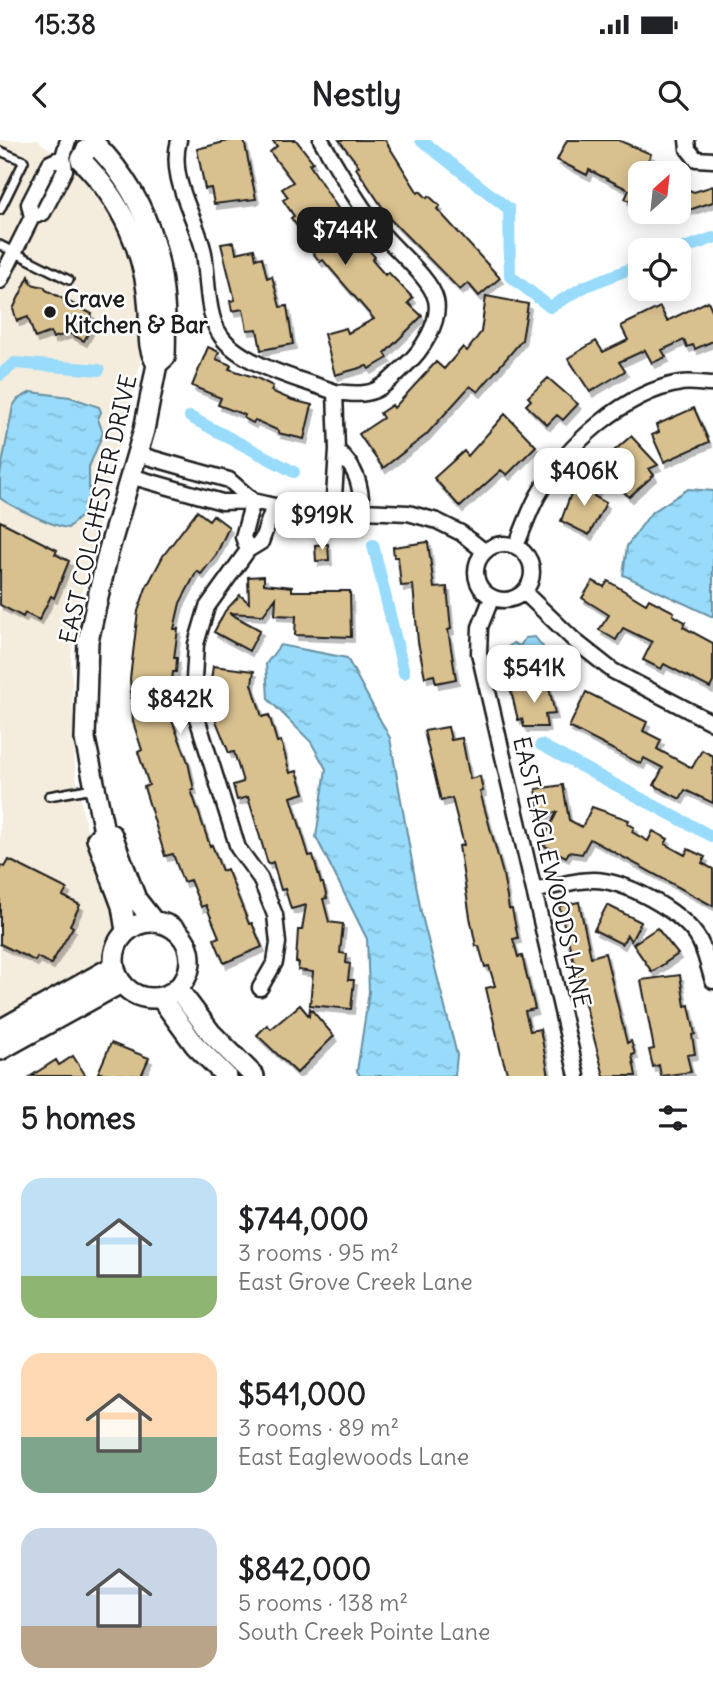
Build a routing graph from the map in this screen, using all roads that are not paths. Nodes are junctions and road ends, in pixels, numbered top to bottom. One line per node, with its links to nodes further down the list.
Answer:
1 (68, 140): 10 (street)
2 (179, 140): 14 (street)
3 (321, 140): 14 (street)
4 (687, 140): 7 (street)
5 (81, 145): 16 (street, EAST COLCHESTER DRIVE)
6 (0, 151): 8 (lane)
7 (713, 160)
8 (0, 209)
9 (0, 244): 10 (lane)
10 (15, 252): 11 (lane); 12 (street)
11 (69, 280)
12 (0, 281)
13 (713, 384): 22 (street)
14 (335, 392): 15 (street)
15 (337, 450): 20 (street); 21 (street)
16 (137, 454): 17 (street, EAST COLCHESTER DRIVE); 18 (street)
17 (130, 476): 18 (street); 28 (street, EAST COLCHESTER DRIVE)
18 (253, 501): 19 (street); 23 (street)
19 (274, 506): 21 (street); 23 (street)
20 (362, 511): 21 (street); 24 (street)
21 (333, 513)
22 (516, 546): 24 (street); 25 (street)
23 (248, 550): 36 (street)
24 (484, 551): 26 (street)
25 (524, 592): 26 (street); 27 (street)
26 (492, 597): 31 (street, EAST EAGLEWOODS LANE)
27 (713, 723)
28 (93, 788): 29 (lane); 30 (street, EAST COLCHESTER DRIVE)
29 (49, 796)
30 (104, 831): 32 (street, EAST COLCHESTER DRIVE); 33 (street, EAST COLCHESTER DRIVE)
31 (534, 891): 35 (street); 42 (street, EAST EAGLEWOODS LANE)
32 (154, 922): 33 (street); 37 (street)
33 (126, 931): 34 (street)
34 (118, 975): 37 (street); 38 (street); 39 (street)
35 (713, 981)
36 (260, 988)
37 (169, 993): 40 (street); 41 (street)
38 (0, 1030)
39 (0, 1050)
40 (226, 1076)
41 (254, 1076)
42 (577, 1076)

